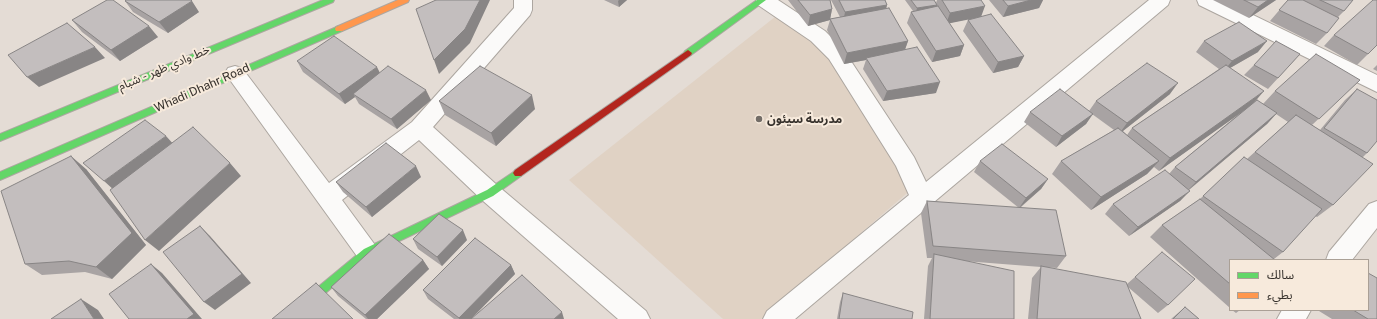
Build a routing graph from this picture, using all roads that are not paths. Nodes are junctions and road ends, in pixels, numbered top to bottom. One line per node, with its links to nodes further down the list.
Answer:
1 (330, 0): 11 (main road, خط وادي ظهر - شبام)
2 (405, 0): 8 (main road, Whadi Dhahr Road)
3 (523, 0): 10 (street)
4 (762, 0): 13 (main road)
5 (765, 0): 15 (street)
6 (1161, 0): 15 (street)
7 (1206, 0): 9 (street)
8 (235, 73): 12 (main road, Whadi Dhahr Road); 14 (street)
9 (1377, 84)
10 (420, 128): 13 (street); 14 (street)
11 (0, 138)
12 (0, 176)
13 (490, 193): 17 (main road); 21 (street)
14 (327, 198): 17 (street)
15 (922, 199): 22 (street)
16 (1377, 211): 18 (street)
17 (367, 252): 20 (main road)
18 (1339, 259)
19 (1297, 311): 23 (street)
20 (287, 319)
21 (637, 319)
22 (776, 319)
23 (1290, 319)

